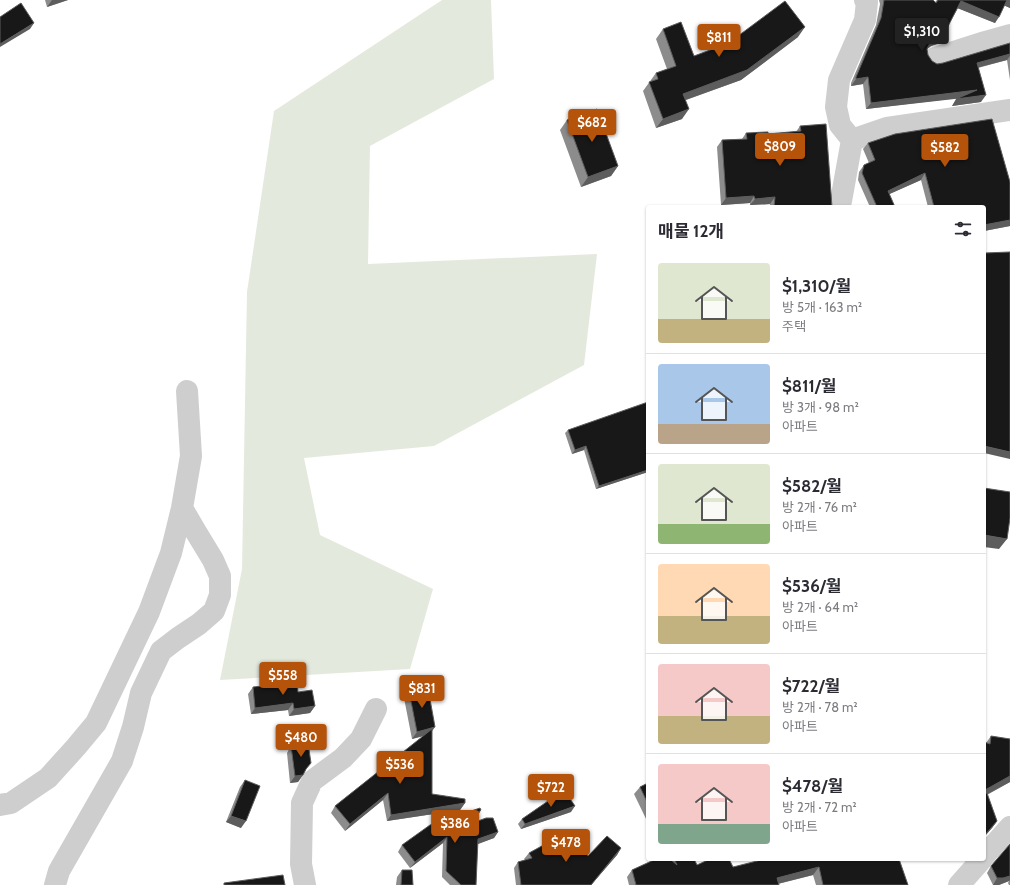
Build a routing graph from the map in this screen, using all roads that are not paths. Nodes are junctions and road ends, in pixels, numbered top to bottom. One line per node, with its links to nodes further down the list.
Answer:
1 (865, 0): 5 (street)
2 (1010, 35): 3 (street)
3 (935, 58)
4 (1010, 110): 5 (street)
5 (852, 140): 6 (street)
6 (842, 201)
7 (187, 391): 8 (street)
8 (182, 508): 10 (street); 14 (street)
9 (376, 709): 15 (street)
10 (0, 805)
11 (1010, 826): 12 (street)
12 (986, 854)
13 (980, 861): 16 (street)
14 (55, 885)
15 (305, 885)
16 (959, 885)

